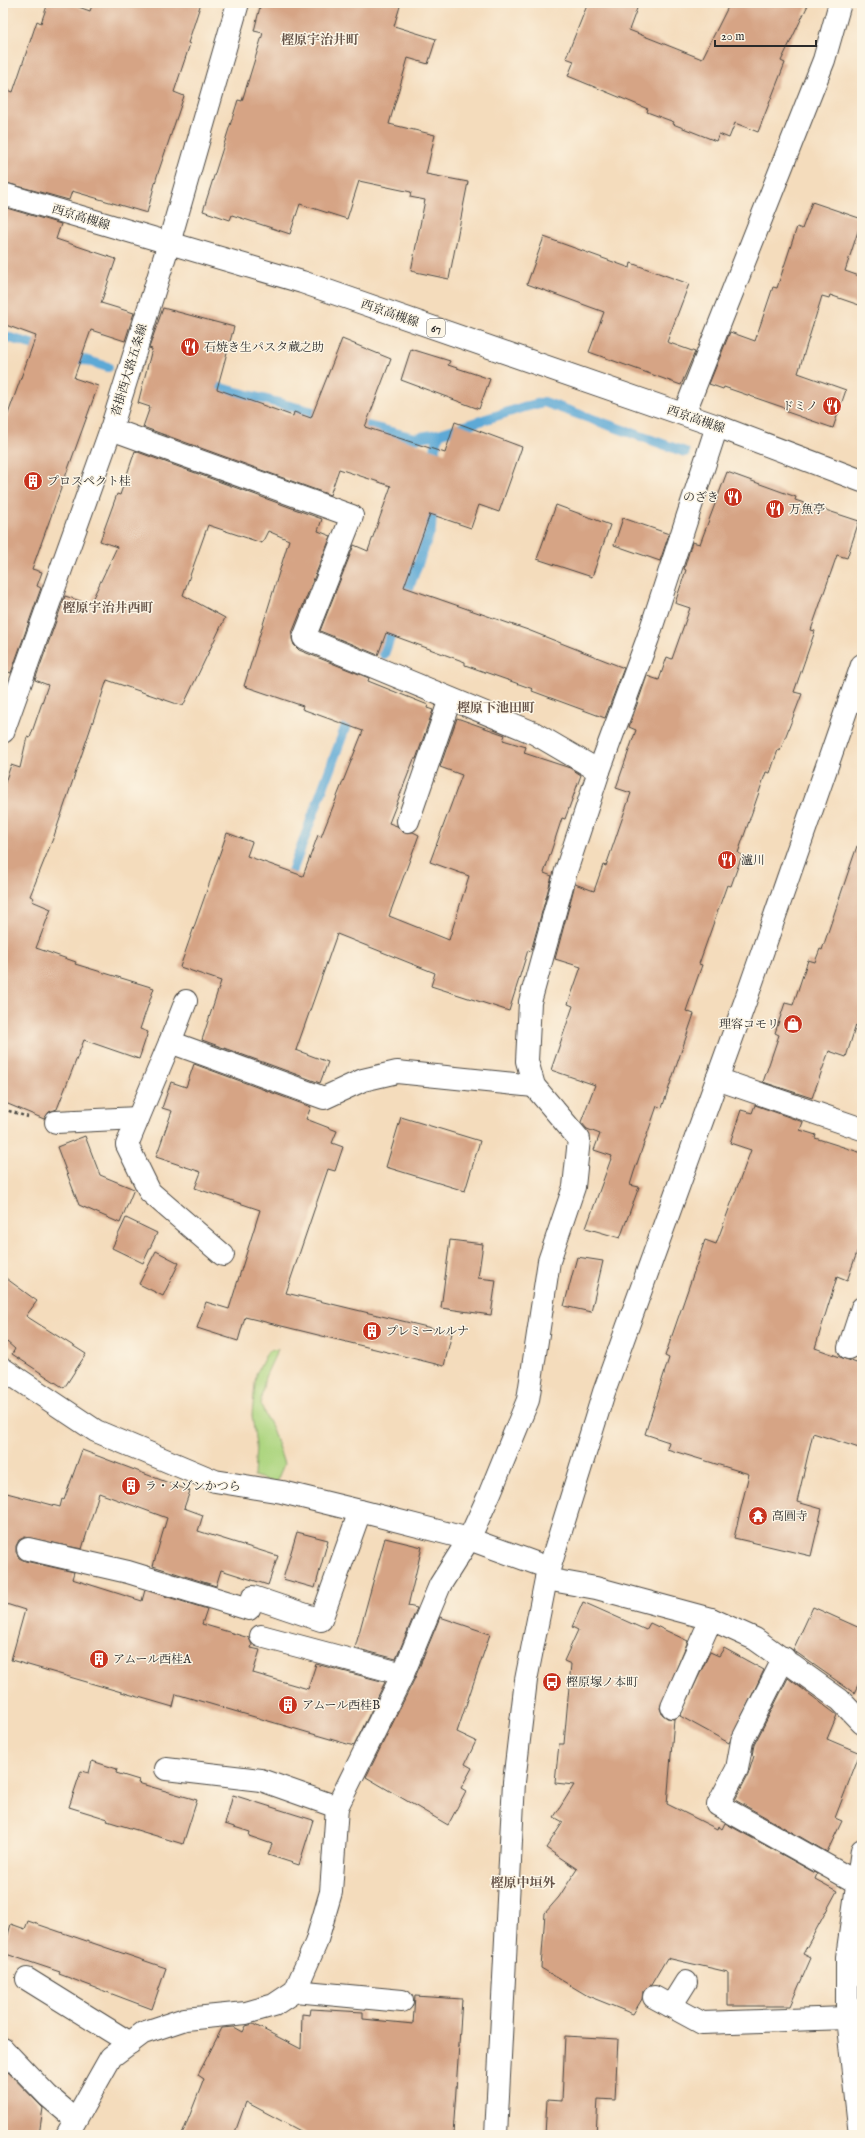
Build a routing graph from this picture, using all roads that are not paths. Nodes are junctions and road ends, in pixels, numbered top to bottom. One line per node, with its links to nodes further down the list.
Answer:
1 (238, 3): 4 (street, 沓掛西大路五条線)
2 (840, 3): 5 (street)
3 (3, 194): 4 (street, 西京高槻線 / 67)
4 (169, 243): 5 (street, 西京高槻線 / 67); 7 (street, 沓掛西大路五条線)
5 (684, 414): 6 (street, 西京高槻線 / 67)
6 (717, 426): 8 (street, 西京高槻線 / 67); 12 (street)
7 (111, 429): 10 (street); 11 (street, 沓掛西大路五条線)
8 (862, 481)
9 (862, 665): 16 (street)
10 (450, 699): 12 (street); 13 (street)
11 (3, 732)
12 (599, 771): 17 (street)
13 (408, 821)
14 (186, 1001): 15 (street)
15 (170, 1042): 17 (street); 18 (street)
16 (717, 1079): 20 (street); 28 (street)
17 (534, 1086): 26 (street)
18 (138, 1118): 19 (street); 21 (street)
19 (56, 1122)
20 (862, 1129)
21 (223, 1255)
22 (862, 1308): 23 (street)
23 (849, 1348)
24 (3, 1369): 25 (street)
25 (360, 1511): 26 (street); 27 (street)
26 (469, 1539): 28 (street); 32 (street)
27 (28, 1548)
28 (548, 1573): 29 (street); 47 (street)
29 (711, 1619): 31 (street); 33 (street)
30 (261, 1636): 32 (street)
31 (784, 1658): 34 (street); 38 (street)
32 (403, 1674): 36 (street)
33 (672, 1707)
34 (862, 1724)
35 (166, 1769): 36 (street)
36 (337, 1807): 41 (street)
37 (862, 1850): 38 (street)
38 (856, 1882): 43 (street)
39 (27, 1979): 44 (street)
40 (686, 1982): 43 (street)
41 (295, 1990): 42 (street); 44 (street)
42 (402, 2001)
43 (847, 2018): 48 (street)
44 (130, 2043): 46 (street)
45 (3, 2049): 46 (street)
46 (71, 2127)
47 (496, 2135)
48 (860, 2135)

